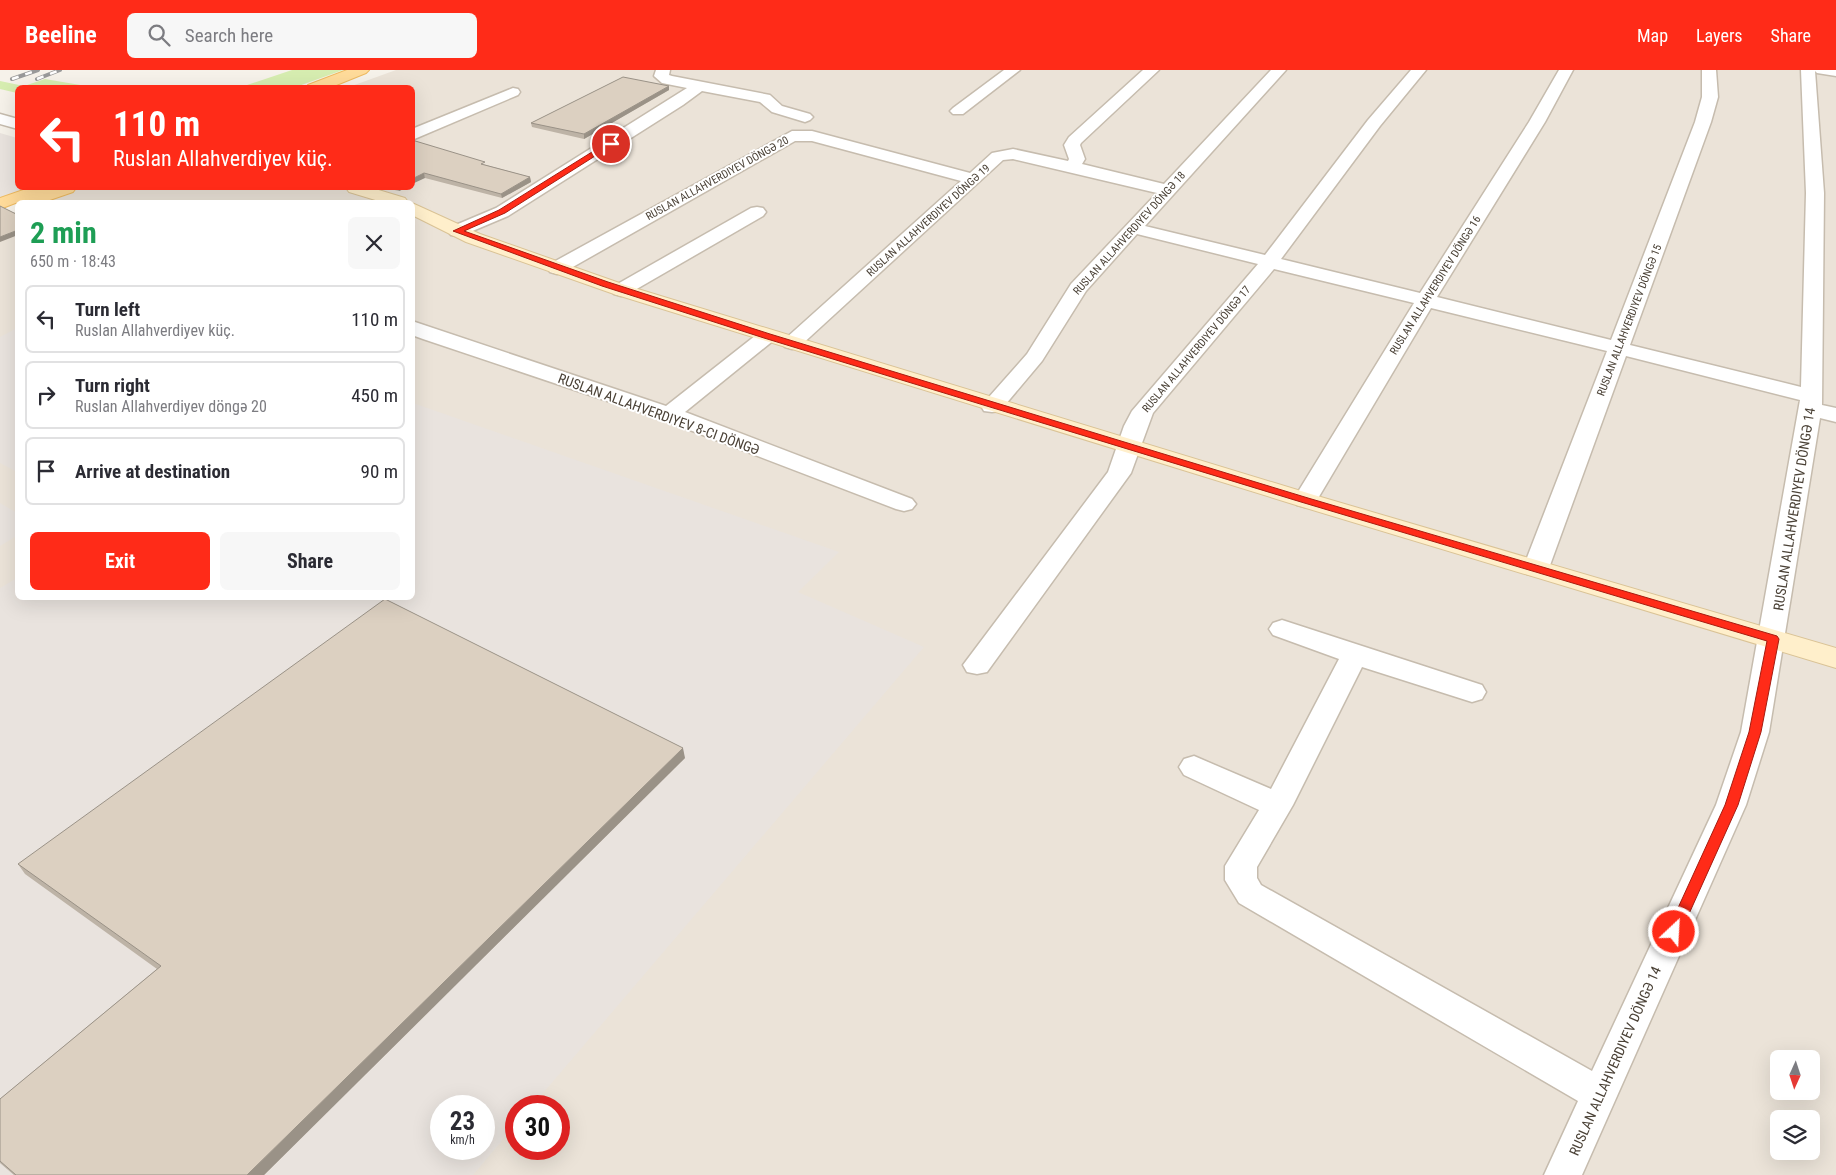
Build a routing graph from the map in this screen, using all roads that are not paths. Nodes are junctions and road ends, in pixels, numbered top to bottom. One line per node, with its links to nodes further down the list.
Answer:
1 (361, 70): 13 (main road)
2 (378, 70): 14 (main road)
3 (663, 70): 15 (street)
4 (1013, 70): 17 (street)
5 (1152, 70): 22 (street)
6 (1279, 70): 27 (street, RUSLAN ALLAHVERDIYEV DÖNGƏ 18)
7 (1419, 70): 37 (street, RUSLAN ALLAHVERDIYEV DÖNGƏ 17)
8 (1566, 70): 40 (street, RUSLAN ALLAHVERDIYEV DÖNGƏ 16)
9 (1709, 70): 44 (street, RUSLAN ALLAHVERDIYEV DÖNGƏ 15)
10 (1808, 70): 45 (street, RUSLAN ALLAHVERDIYEV DÖNGƏ 14)
11 (1822, 70): 12 (street)
12 (1836, 72)
13 (322, 85)
14 (340, 85)
15 (699, 86): 18 (street); 36 (street)
16 (513, 92): 21 (street)
17 (958, 111)
18 (804, 117)
19 (0, 118): 20 (street)
20 (15, 123)
21 (415, 134)
22 (1072, 167): 23 (street, RUSLAN ALLAHVERDIYEV DÖNGƏ 19); 27 (street, RUSLAN ALLAHVERDIYEV DÖNGƏ 19)
23 (973, 179): 38 (street, RUSLAN ALLAHVERDIYEV DÖNGƏ 20); 43 (street, RUSLAN ALLAHVERDIYEV DÖNGƏ 19)
24 (38, 190): 30 (main road)
25 (61, 190): 28 (main road)
26 (360, 190): 29 (street)
27 (1167, 190): 35 (street, RUSLAN ALLAHVERDIYEV DÖNGƏ 18)
28 (32, 200)
29 (387, 200)
30 (0, 204)
31 (15, 207): 33 (main road)
32 (415, 211): 36 (street)
33 (0, 212)
34 (756, 212): 39 (street)
35 (1133, 228): 37 (street); 46 (street, RUSLAN ALLAHVERDIYEV DÖNGƏ 18)
36 (457, 231): 38 (street)
37 (1269, 263): 40 (street); 49 (street, RUSLAN ALLAHVERDIYEV DÖNGƏ 17)
38 (557, 268): 39 (street)
39 (622, 290): 42 (street)
40 (1425, 300): 44 (street); 50 (street, RUSLAN ALLAHVERDIYEV DÖNGƏ 16)
41 (415, 328): 47 (street, RUSLAN ALLAHVERDIYEV 8-CI DÖNGƏ)
42 (767, 336): 43 (street); 47 (street)
43 (792, 343): 46 (street)
44 (1618, 349): 45 (street); 52 (street, RUSLAN ALLAHVERDIYEV DÖNGƏ 15)
45 (1811, 403): 48 (street); 54 (street, RUSLAN ALLAHVERDIYEV DÖNGƏ 14)
46 (992, 406): 49 (street)
47 (669, 414): 51 (street, RUSLAN ALLAHVERDIYEV 8-CI DÖNGƏ)
48 (1836, 415)
49 (1128, 445): 50 (street); 57 (street, RUSLAN ALLAHVERDIYEV DÖNGƏ 17)
50 (1305, 500): 52 (street)
51 (904, 504)
52 (1536, 568): 54 (street)
53 (1282, 629): 55 (street)
54 (1773, 639): 56 (street); 61 (street, RUSLAN ALLAHVERDIYEV DÖNGƏ 14)
55 (1355, 655): 58 (street); 60 (street)
56 (1836, 658)
57 (977, 665)
58 (1472, 692)
59 (1194, 766): 60 (street)
60 (1278, 805): 61 (street)
61 (1600, 1095): 62 (street, RUSLAN ALLAHVERDIYEV DÖNGƏ 14)
62 (1563, 1175)

